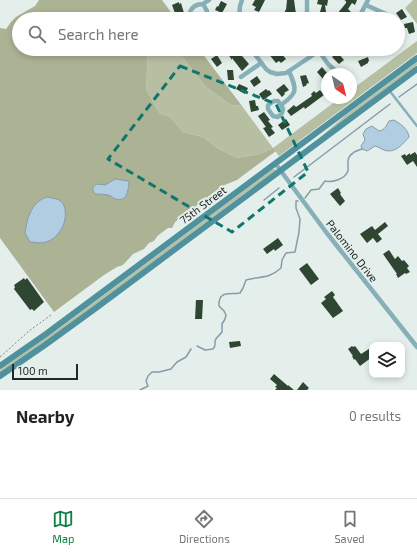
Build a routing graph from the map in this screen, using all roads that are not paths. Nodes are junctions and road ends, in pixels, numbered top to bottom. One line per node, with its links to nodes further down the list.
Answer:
1 (209, 0): 5 (street)
2 (242, 0): 8 (street)
3 (307, 0): 9 (street)
4 (367, 2): 10 (street); 11 (street)
5 (203, 4): 6 (street); 7 (street)
6 (190, 12)
7 (207, 12)
8 (240, 12)
9 (306, 12)
10 (362, 12)
11 (383, 12)
12 (257, 56): 16 (street)
13 (312, 56): 19 (street)
14 (324, 56): 17 (street)
15 (417, 58): 24 (main road, 75th Street)
16 (262, 63): 19 (street); 20 (street)
17 (333, 68)
18 (417, 69): 21 (main road, 75th Street)
19 (289, 71): 22 (street)
20 (241, 78)
21 (389, 90): 23 (lane); 24 (main road, 75th Street)
22 (281, 105)
23 (417, 126)
24 (278, 167): 25 (street, Palomino Drive); 26 (main road, 75th Street); 27 (main road, 75th Street)
25 (417, 347)
26 (0, 366)
27 (0, 376)

